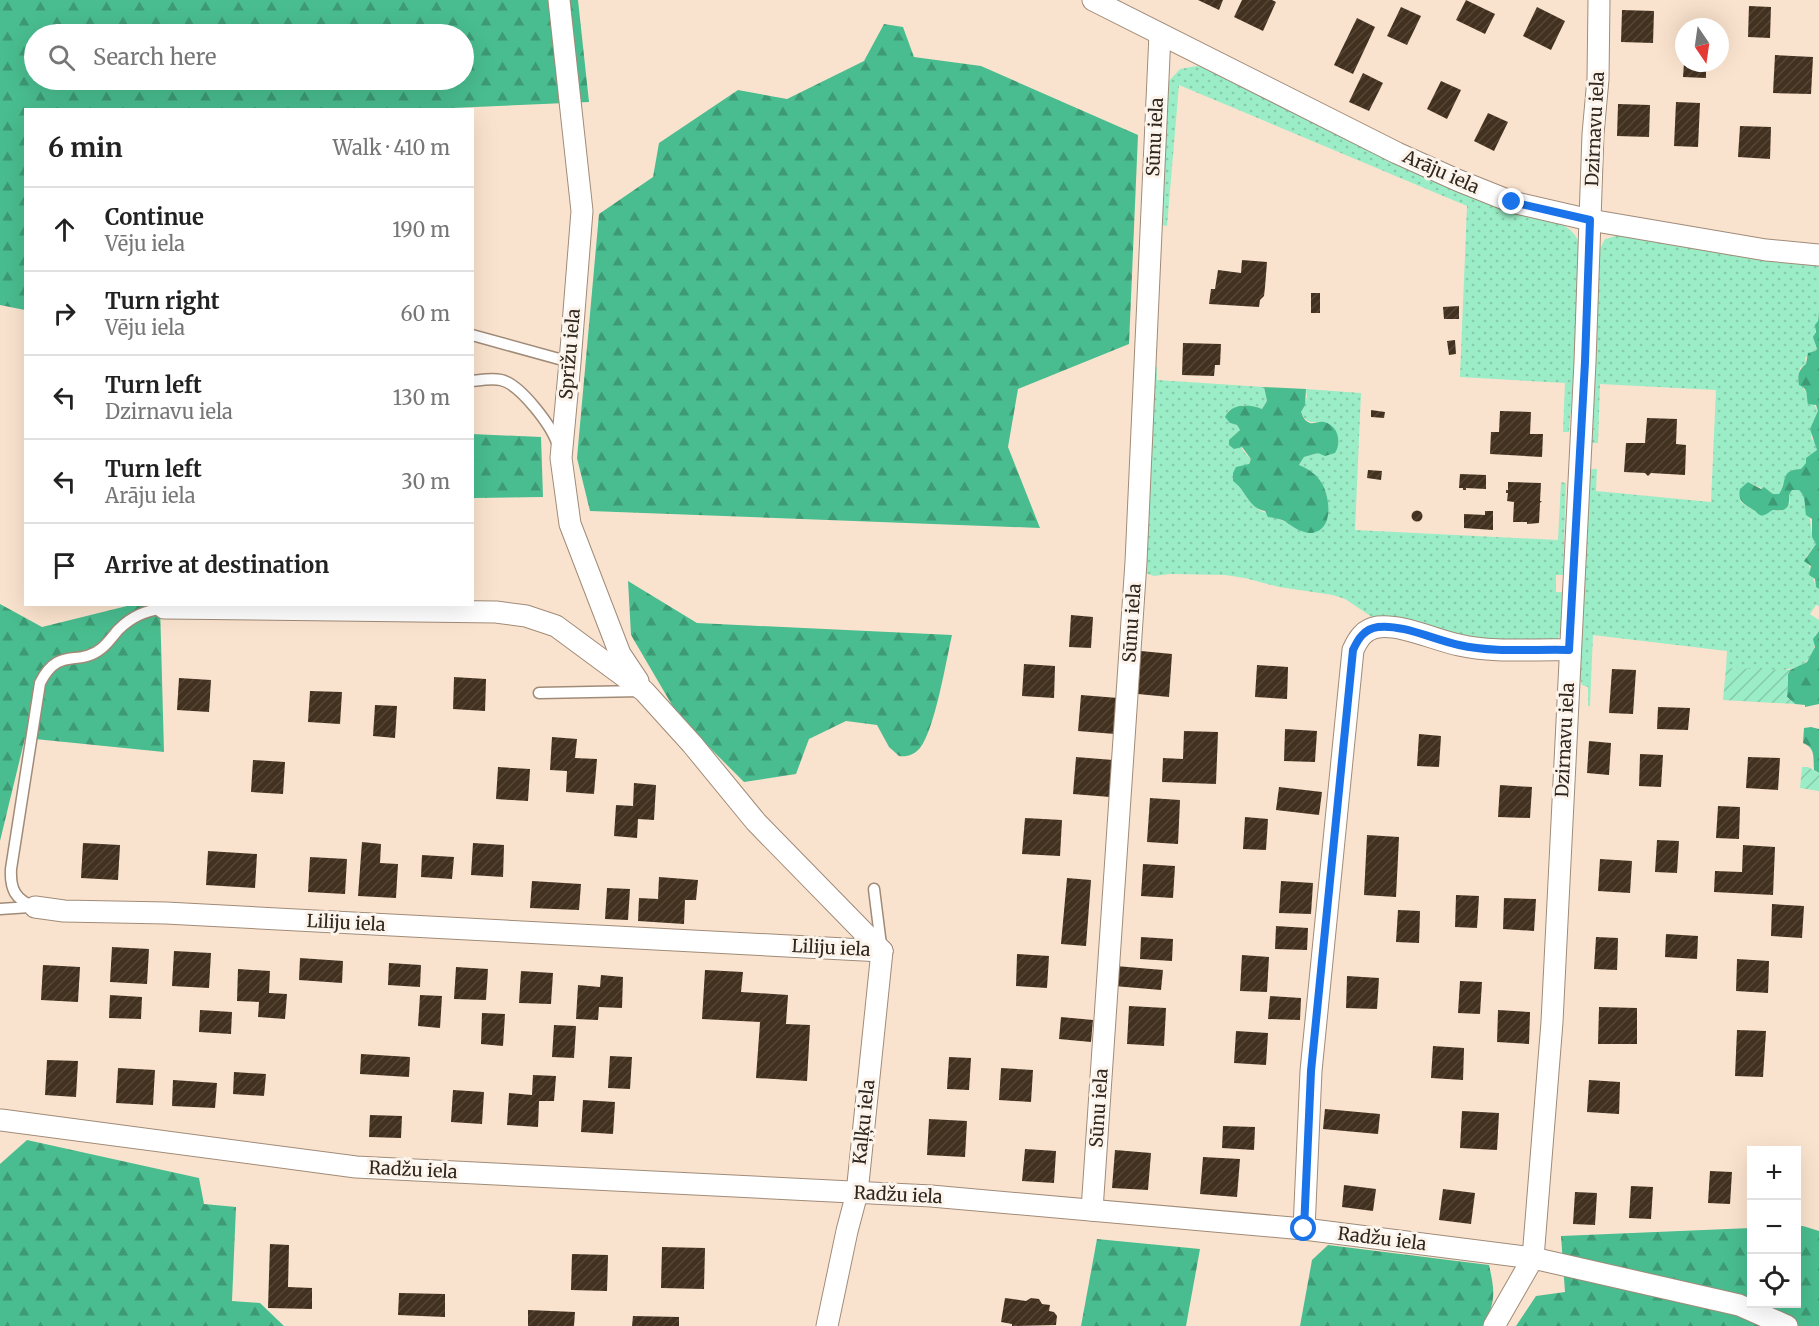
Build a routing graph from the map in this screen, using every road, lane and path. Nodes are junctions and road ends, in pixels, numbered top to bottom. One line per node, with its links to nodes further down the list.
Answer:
1 (558, 0): 8 (street, Sprīžu iela)
2 (1094, 0): 4 (street, Arāju iela)
3 (1599, 0): 5 (street, Dzirnavu iela)
4 (1160, 34): 5 (street, Arāju iela); 21 (street, Sūnu iela)
5 (1590, 220): 6 (street, Arāju iela); 12 (street, Dzirnavu iela)
6 (1819, 255)
7 (474, 336): 8 (lane)
8 (570, 362): 10 (street, Sprīžu iela)
9 (474, 381): 10 (lane)
10 (561, 458): 13 (street, Sprīžu iela)
11 (164, 608): 13 (street, Liliju iela); 16 (lane)
12 (1569, 650): 22 (street); 23 (street, Dzirnavu iela)
13 (644, 691): 14 (lane); 18 (street, Liliju iela)
14 (539, 693)
15 (874, 889): 18 (lane)
16 (34, 907): 17 (lane); 18 (street, Liliju iela)
17 (0, 909)
18 (882, 951): 20 (street, Kaļķu iela)
19 (1, 1120): 20 (street, Radžu iela)
20 (857, 1193): 21 (street, Radžu iela); 24 (street, Kaļķu iela)
21 (1092, 1210): 22 (street, Radžu iela)
22 (1304, 1229): 23 (street, Radžu iela)
23 (1533, 1258): 25 (street, Dzirnavu iela); 26 (street, Radžu iela)
24 (829, 1325)
25 (1494, 1326)
26 (1786, 1326)

